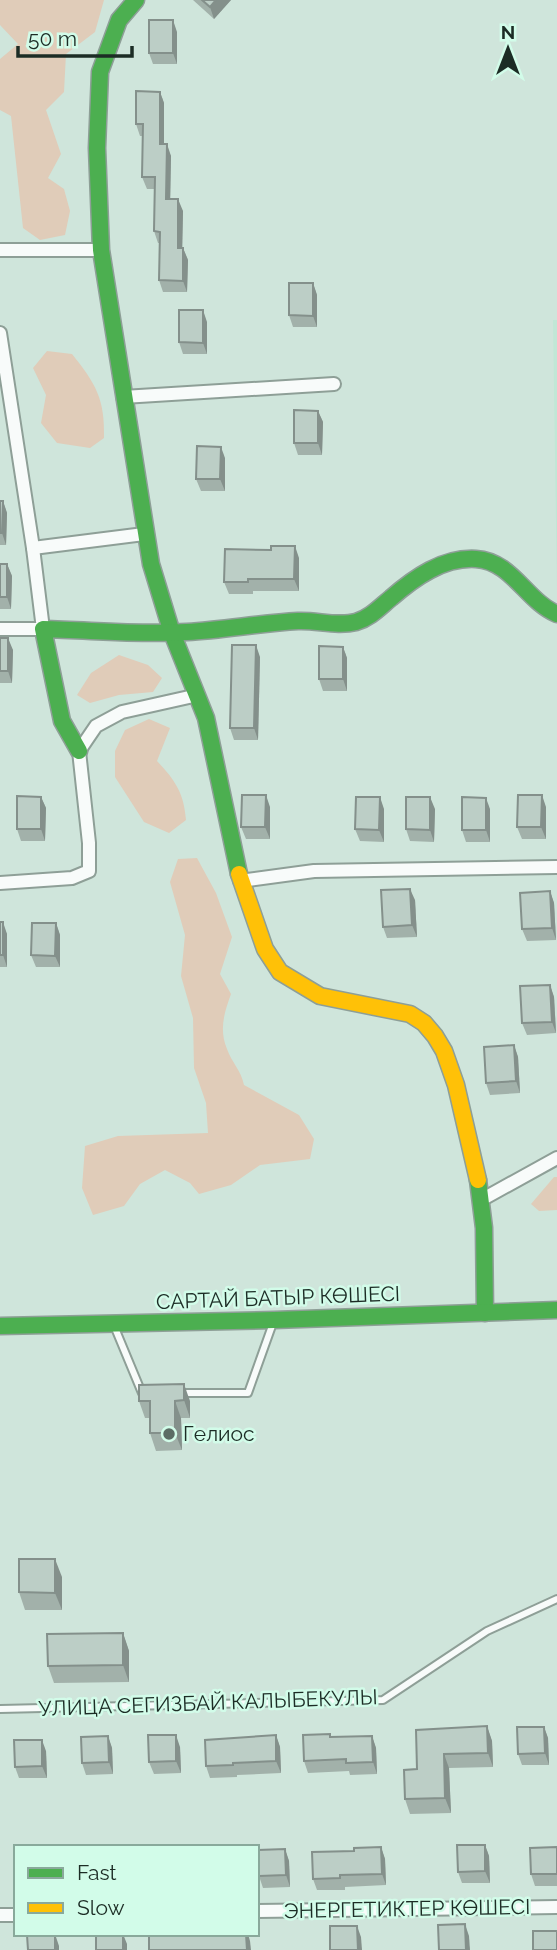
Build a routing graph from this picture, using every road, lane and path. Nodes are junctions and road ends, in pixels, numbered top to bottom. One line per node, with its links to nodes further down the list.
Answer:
1 (136, 0): 3 (main road)
2 (0, 250): 3 (street)
3 (101, 250): 6 (main road)
4 (0, 333): 8 (street)
5 (334, 384): 6 (street)
6 (123, 397): 7 (main road)
7 (145, 534): 8 (street); 12 (main road)
8 (33, 548): 11 (street)
9 (557, 614): 12 (main road)
10 (0, 629): 11 (street)
11 (43, 629): 12 (main road); 14 (main road)
12 (172, 633): 13 (main road)
13 (198, 695): 14 (street); 16 (main road)
14 (79, 751): 17 (street)
15 (557, 867): 16 (street)
16 (240, 881): 19 (main road)
17 (0, 883)
18 (557, 1158): 19 (street)
19 (481, 1199): 21 (main road)
20 (557, 1310): 21 (main road, САРТАЙ БАТЫР КӨШЕСІ)
21 (485, 1313): 22 (main road, САРТАЙ БАТЫР КӨШЕСІ)
22 (274, 1320): 23 (main road, САРТАЙ БАТЫР КӨШЕСІ); 26 (lane)
23 (113, 1323): 24 (main road, САРТАЙ БАТЫР КӨШЕСІ); 25 (lane)
24 (0, 1325)
25 (155, 1394)
26 (169, 1394)
27 (557, 1599): 28 (lane, УЛИЦА СЕГИЗБАЙ КАЛЫБЕКУЛЫ)
28 (0, 1709)
29 (557, 1907): 30 (street, ЭНЕРГЕТИКТЕР КӨШЕСІ)
30 (259, 1912)

